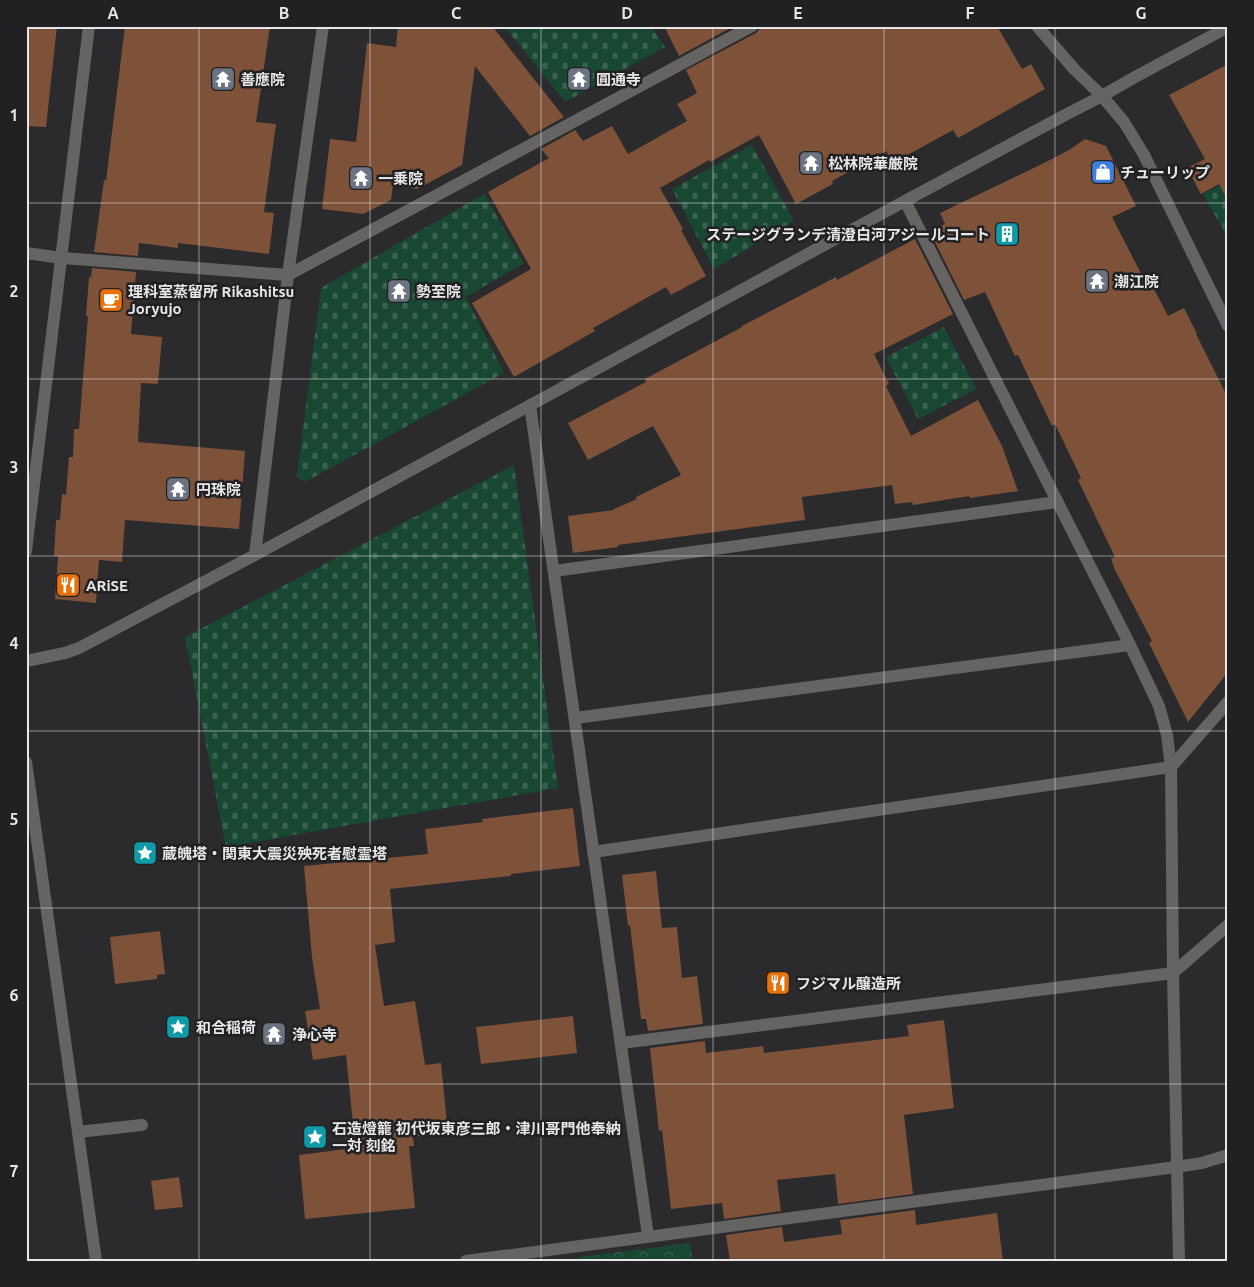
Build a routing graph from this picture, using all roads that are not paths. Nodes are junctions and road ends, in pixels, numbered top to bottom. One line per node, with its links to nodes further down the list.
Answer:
1 (89, 26): 9 (street)
2 (323, 26): 10 (street)
3 (752, 26): 10 (street)
4 (1037, 26): 6 (street)
5 (1228, 27): 6 (street)
6 (1102, 96): 7 (street); 11 (street)
7 (904, 201): 12 (street); 13 (street)
8 (26, 253): 9 (street)
9 (62, 258): 10 (street); 14 (street)
10 (288, 275): 15 (street)
11 (1228, 326)
12 (530, 405): 15 (street); 16 (street)
13 (1057, 502): 16 (street); 17 (street)
14 (26, 550)
15 (255, 555): 18 (street)
16 (554, 571): 20 (street)
17 (1130, 645): 20 (street); 22 (street)
18 (26, 661)
19 (1228, 702): 22 (street)
20 (575, 718): 23 (street)
21 (26, 762): 28 (street)
22 (1171, 767): 23 (street); 25 (street)
23 (594, 852): 26 (street)
24 (1228, 925): 25 (street)
25 (1173, 973): 26 (street); 30 (street)
26 (620, 1043): 31 (street)
27 (142, 1125): 28 (street)
28 (78, 1132): 32 (street)
29 (1228, 1155): 30 (street)
30 (1176, 1167): 31 (street); 34 (street)
31 (648, 1236): 33 (street)
32 (96, 1261)
33 (466, 1261)
34 (1179, 1261)

